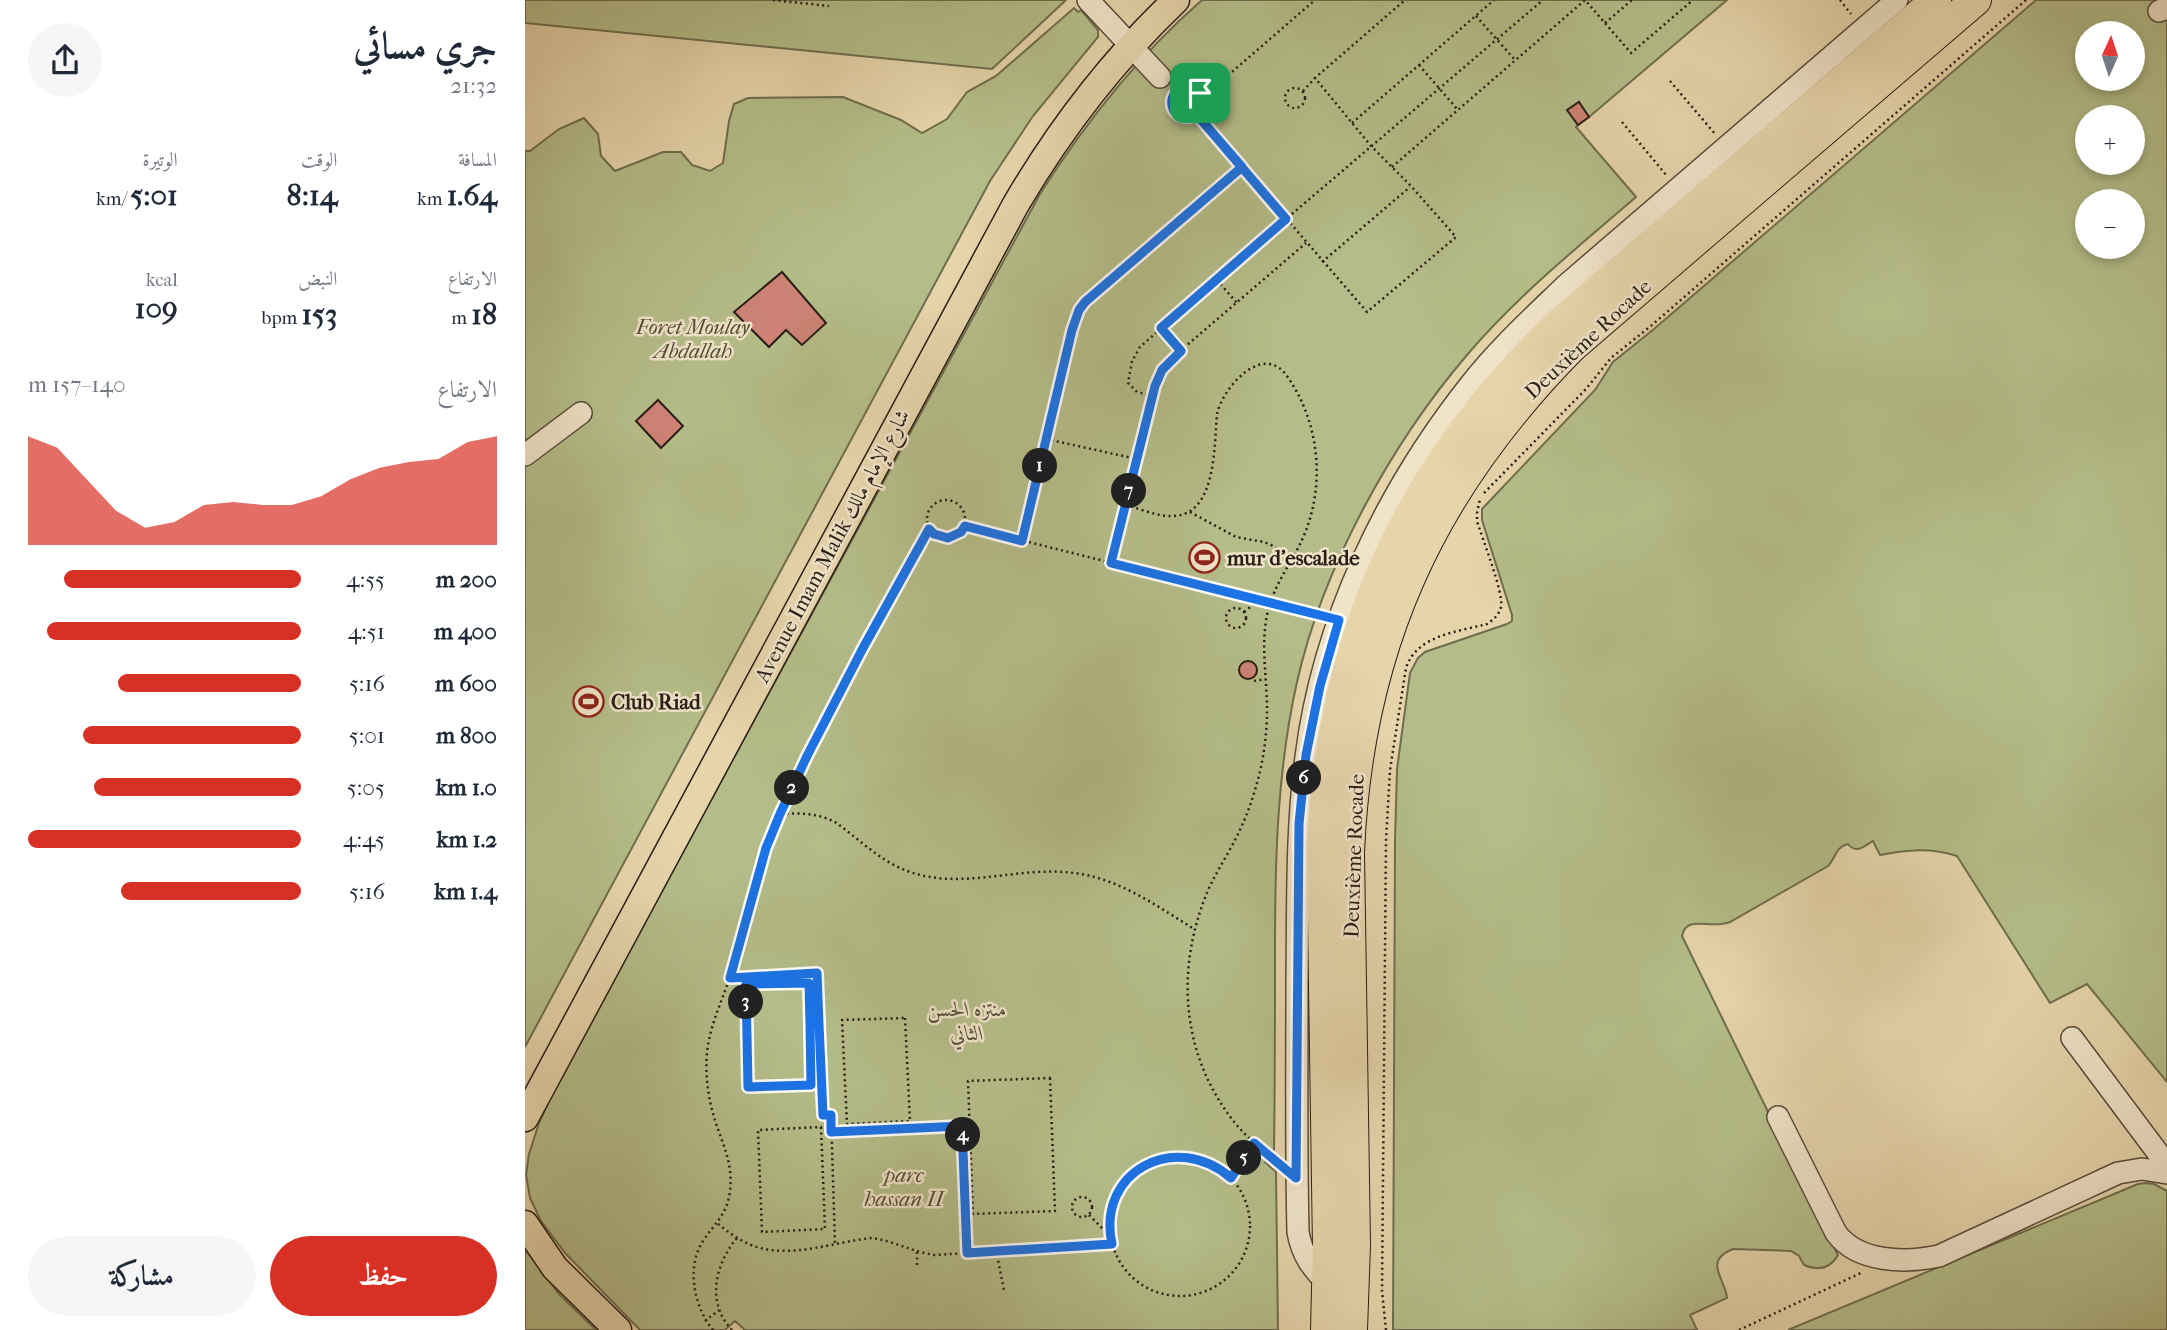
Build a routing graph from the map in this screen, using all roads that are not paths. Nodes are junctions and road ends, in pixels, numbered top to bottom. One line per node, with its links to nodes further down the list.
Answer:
1 (1089, 0): 8 (street)
2 (1153, 0): 8 (main road, Avenue Imam Malik شارع الإمام مالك)
3 (1177, 0): 8 (main road, Avenue Imam Malik شارع الإمام مالك)
4 (1897, 0): 7 (street)
5 (1936, 0): 18 (highway, Deuxième Rocade)
6 (1976, 0): 19 (highway, Deuxième Rocade)
7 (1873, 7): 18 (street)
8 (1126, 40): 9 (street); 13 (main road, Avenue Imam Malik شارع الإمام مالك); 15 (main road, Avenue Imam Malik شارع الإمام مالك)
9 (1160, 77)
10 (581, 412): 11 (street)
11 (525, 455)
12 (2072, 1038): 16 (street)
13 (525, 1080)
14 (1778, 1117): 16 (street)
15 (525, 1118)
16 (2167, 1173)
17 (525, 1224): 20 (main road)
18 (1328, 1284): 19 (highway, Deuxième Rocade)
19 (1338, 1327)
20 (618, 1330)

